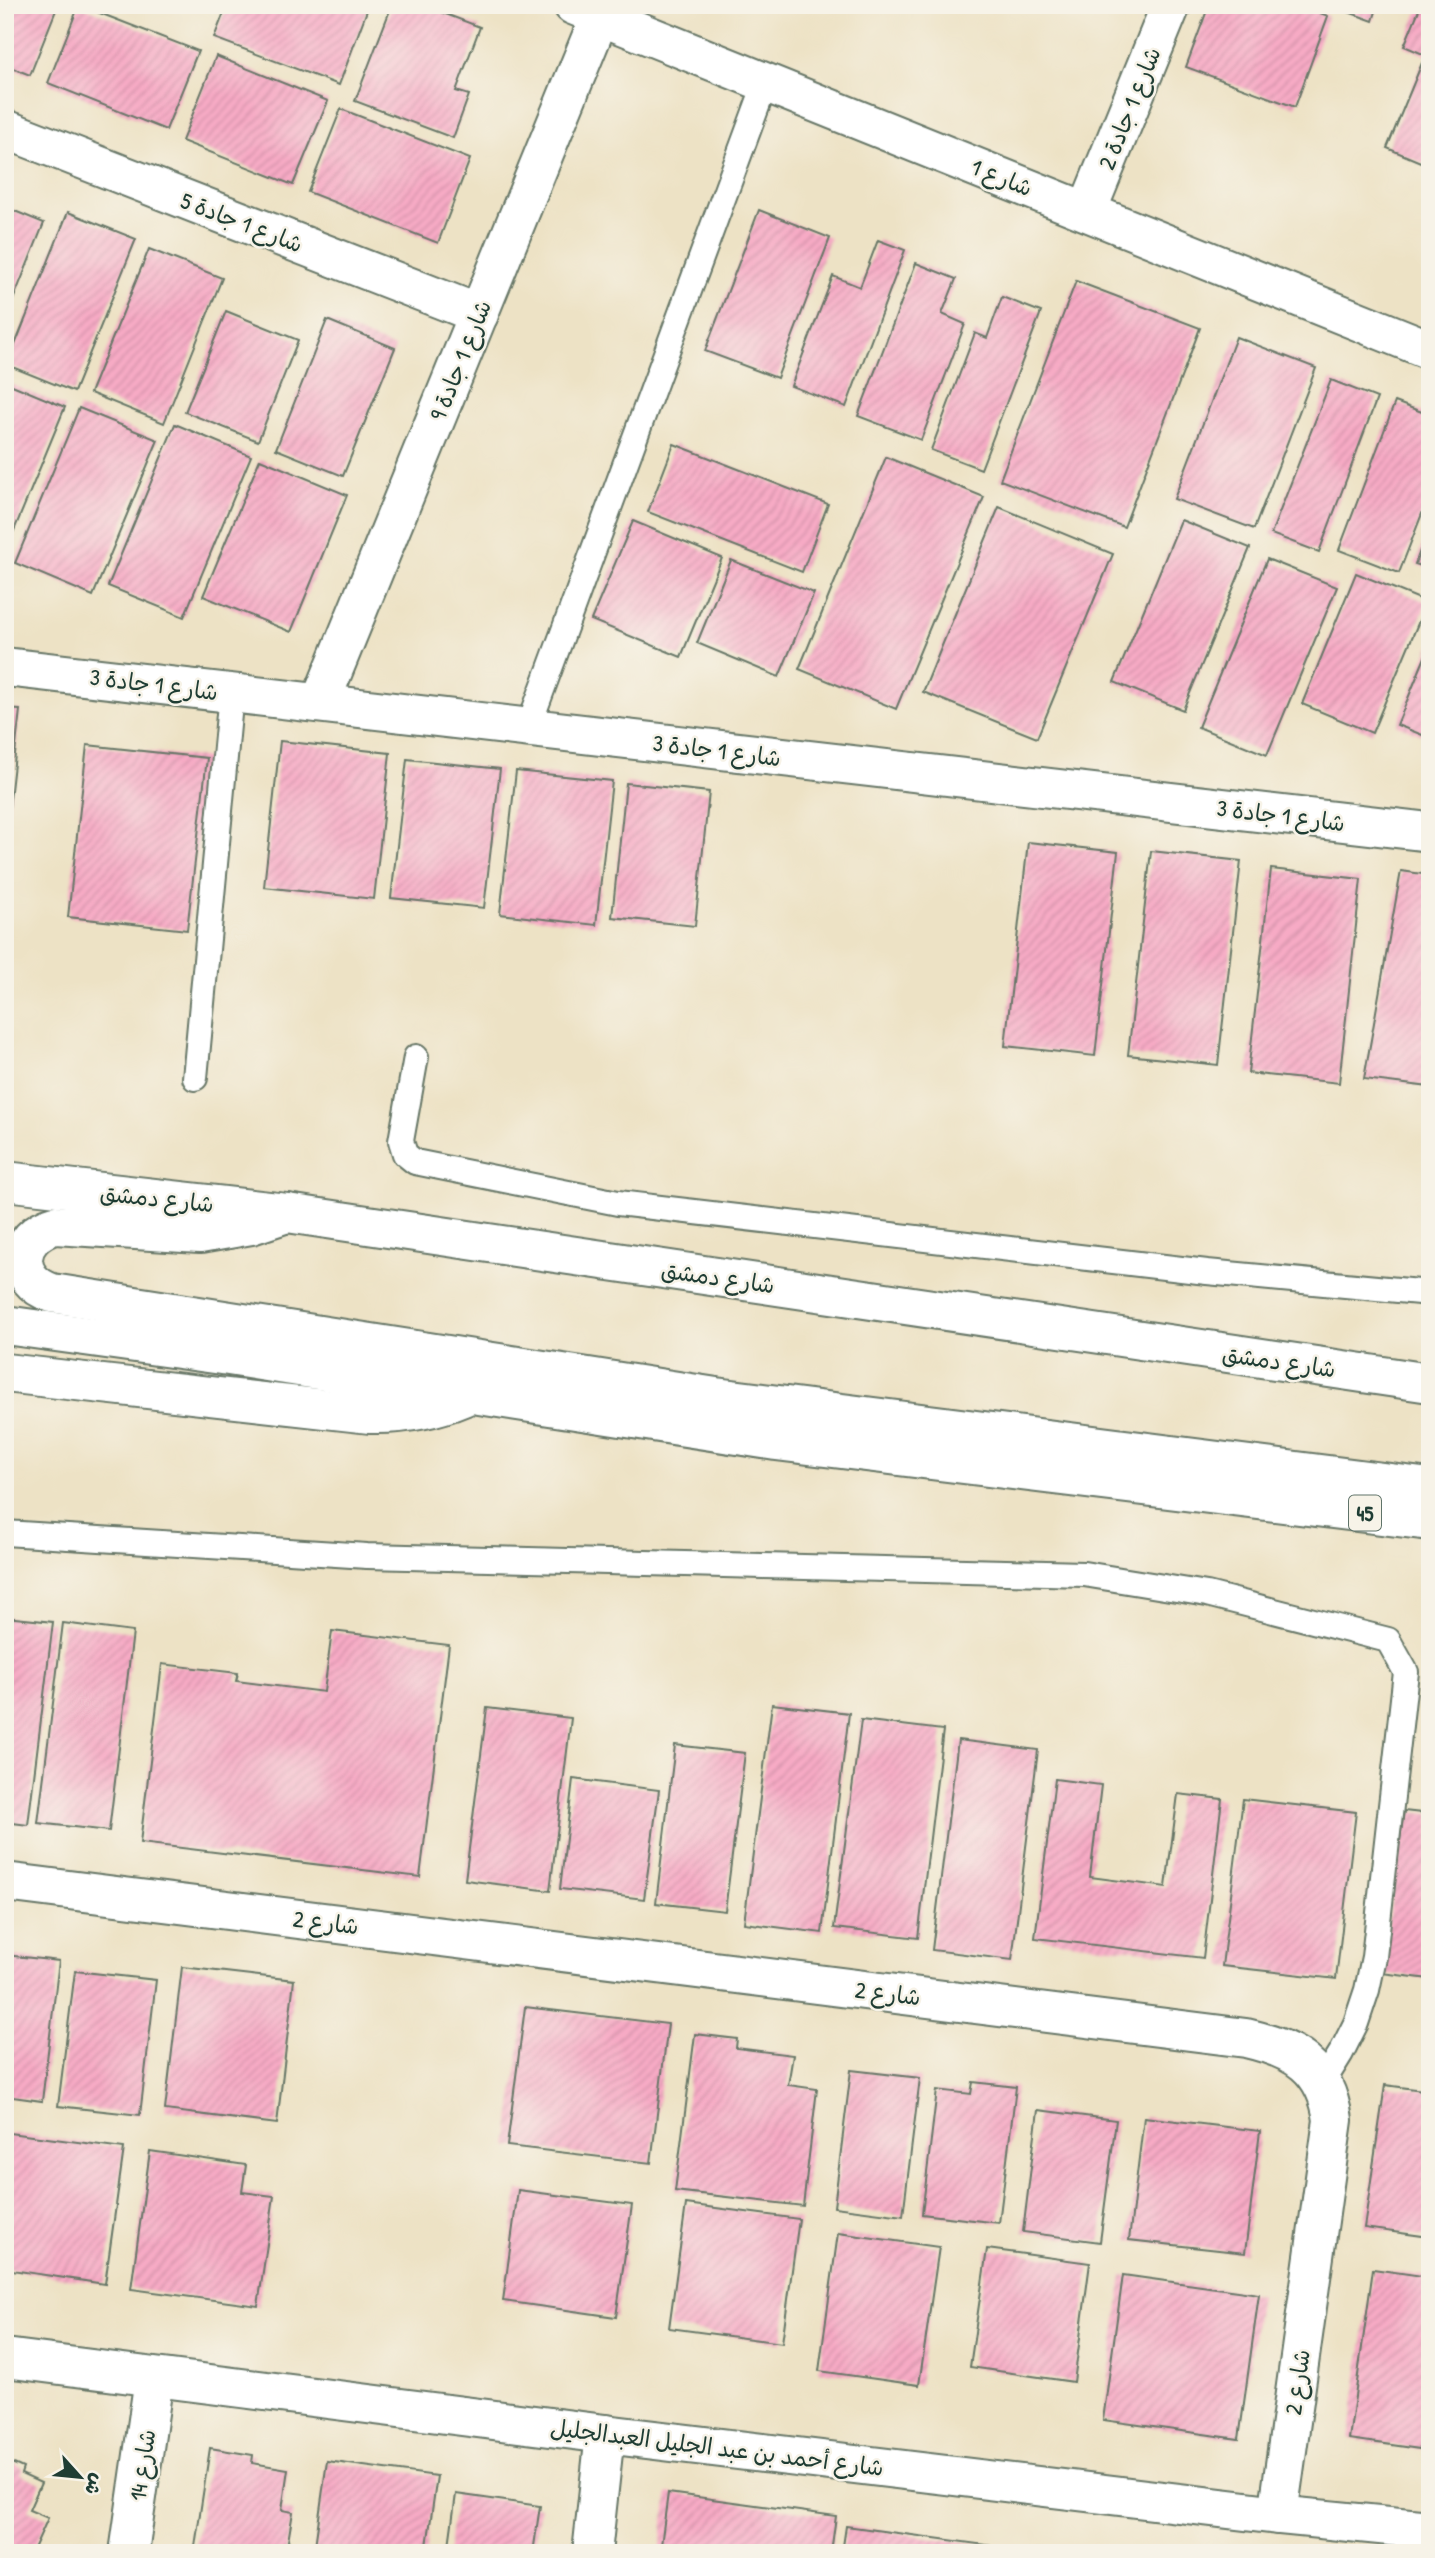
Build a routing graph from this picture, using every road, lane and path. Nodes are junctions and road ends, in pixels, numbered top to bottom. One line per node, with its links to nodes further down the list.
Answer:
1 (1171, 5): 5 (street, شارع 1 جادة 2)
2 (587, 11): 3 (street, شارع 1); 6 (street, شارع 1 جادة 9)
3 (766, 82): 5 (street, شارع 1); 11 (lane)
4 (5, 129): 6 (street, شارع 1 جادة 5)
5 (1087, 211): 7 (street, شارع 1)
6 (479, 314): 10 (street, شارع 1 جادة 9)
7 (1430, 350)
8 (5, 667): 9 (street, شارع 1 جادة 3)
9 (231, 693): 10 (street, شارع 1 جادة 3); 14 (lane)
10 (320, 703): 11 (street, شارع 1 جادة 3)
11 (528, 728): 12 (street, شارع 1 جادة 3)
12 (1430, 832)
13 (416, 1057): 17 (lane)
14 (195, 1078)
15 (5, 1181): 16 (street, شارع دمشق)
16 (287, 1213): 20 (street, شارع دمشق); 22 (street)
17 (1430, 1293)
18 (5, 1325): 21 (street)
19 (5, 1373): 21 (street)
20 (1430, 1383)
21 (468, 1395): 23 (street, 45)
22 (1430, 1488)
23 (1430, 1521)
24 (5, 1533): 26 (lane)
25 (5, 1882): 26 (street, شارع 2)
26 (1323, 2082): 30 (street, شارع 2)
27 (5, 2358): 28 (street, شارع أحمد بن عبد الجليل العبدالجليل)
28 (154, 2378): 29 (street, شارع أحمد بن عبد الجليل العبدالجليل); 32 (street, شارع 14)
29 (605, 2434): 30 (street, شارع أحمد بن عبد الجليل العبدالجليل); 33 (street)
30 (1278, 2515): 31 (street, شارع أحمد بن عبد الجليل العبدالجليل)
31 (1430, 2530)
32 (130, 2553)
33 (592, 2553)

